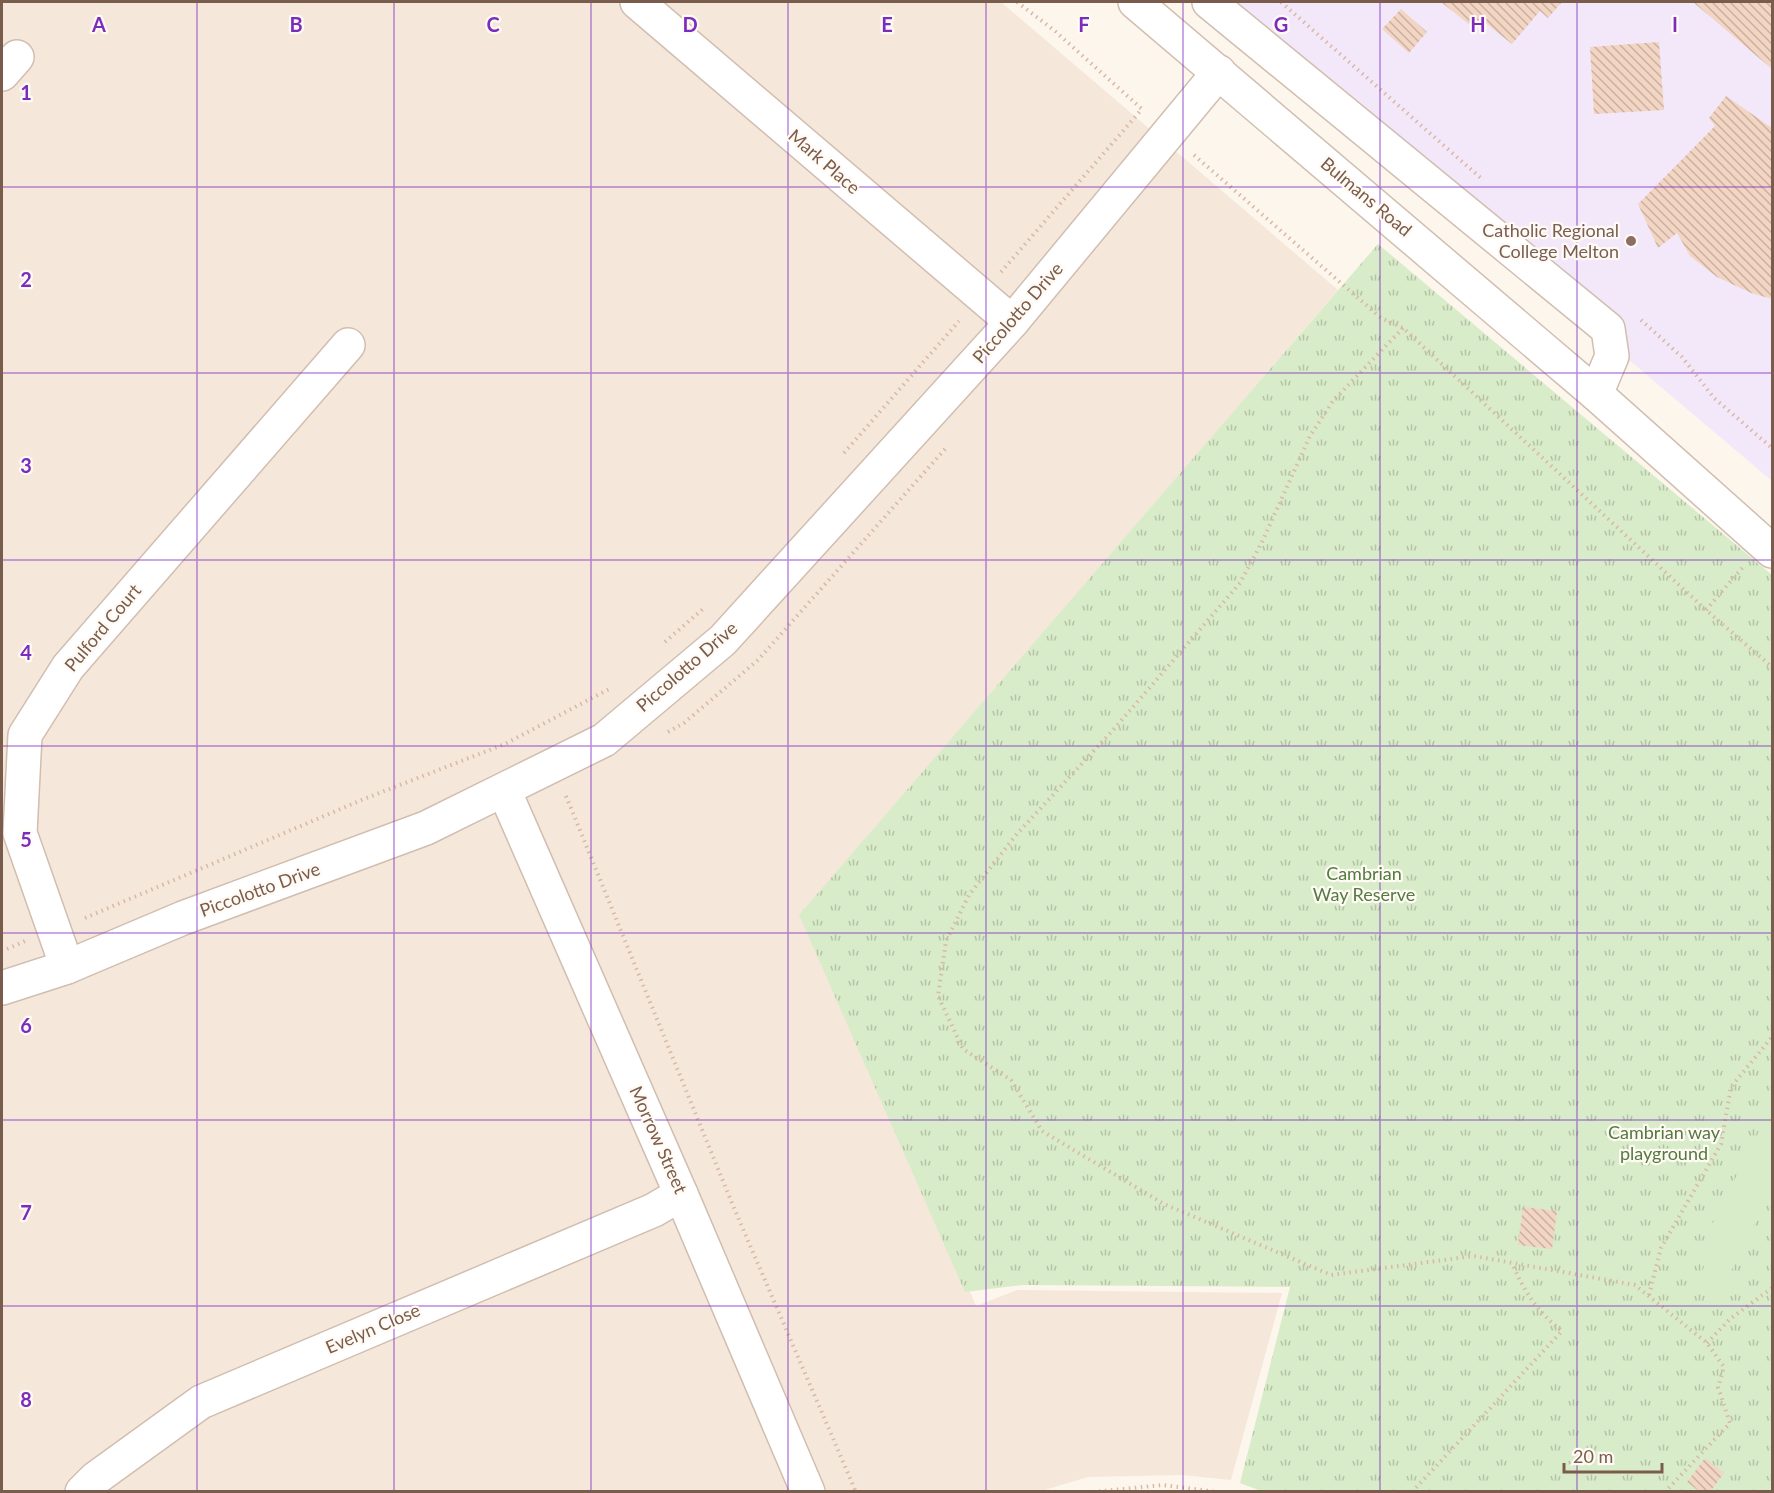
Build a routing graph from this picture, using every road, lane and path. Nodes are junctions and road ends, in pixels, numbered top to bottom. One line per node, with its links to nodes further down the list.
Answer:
1 (637, 2): 8 (street, Mark Place)
2 (1017, 2): 6 (path)
3 (1135, 2): 5 (street, Bulmans Road)
4 (1209, 2): 12 (street)
5 (1219, 72): 7 (street, Piccolotto Drive); 12 (street, Bulmans Road)
6 (1142, 109): 7 (path); 8 (path)
7 (1169, 133): 9 (street, Piccolotto Drive); 10 (path)
8 (980, 296): 9 (street, Mark Place); 13 (path)
9 (1012, 322): 20 (street, Piccolotto Drive)
10 (1403, 328): 16 (path); 28 (path)
11 (348, 345): 22 (street, Pulford Court)
12 (1596, 394): 14 (street, Bulmans Road)
13 (840, 458)
14 (1768, 548): 16 (path)
15 (705, 607): 17 (path)
16 (1706, 609): 18 (path)
17 (663, 644)
18 (1773, 667)
19 (620, 681): 22 (path)
20 (504, 790): 24 (street, Piccolotto Drive); 27 (street, Morrow Street)
21 (565, 793): 34 (path)
22 (54, 930): 23 (path); 24 (street, Pulford Court)
23 (2, 951)
24 (67, 967): 25 (street, Piccolotto Drive)
25 (2, 988)
26 (1773, 1037): 30 (path)
27 (681, 1194): 32 (street, Evelyn Close); 33 (street, Morrow Street)
28 (1511, 1262): 30 (path); 37 (path)
29 (1773, 1288): 31 (path)
30 (1648, 1295): 31 (path)
31 (1707, 1343): 38 (path)
32 (82, 1491)
33 (808, 1491)
34 (856, 1491)
35 (1093, 1491): 36 (path)
36 (1218, 1491)
37 (1412, 1491)
38 (1665, 1491)

